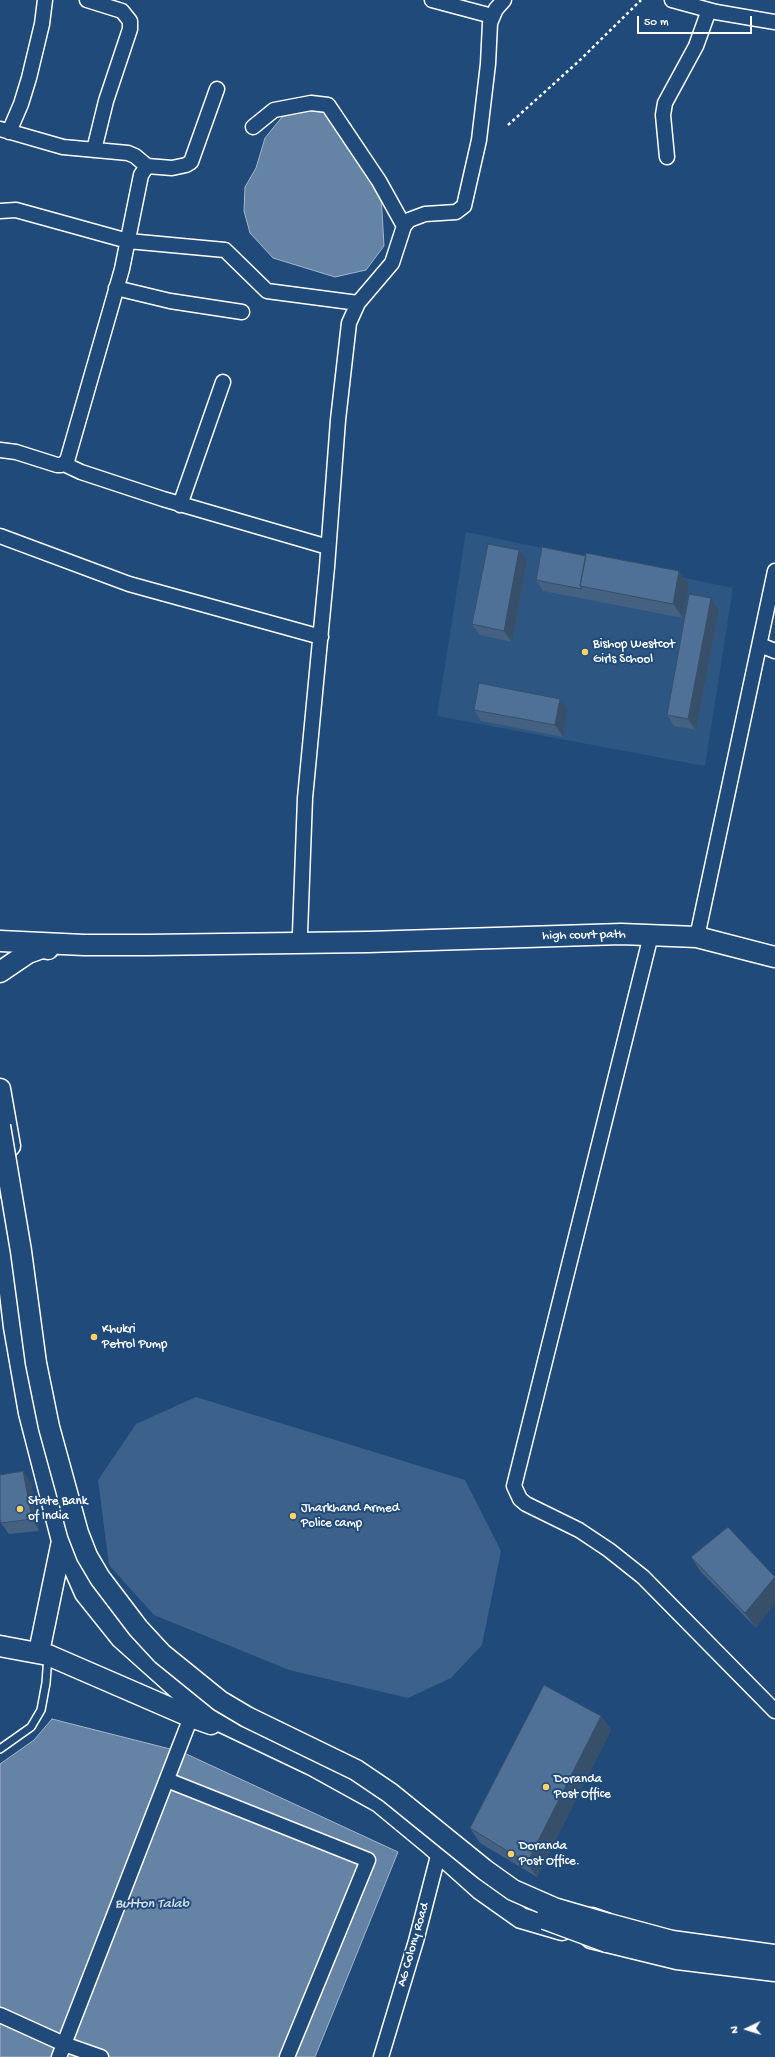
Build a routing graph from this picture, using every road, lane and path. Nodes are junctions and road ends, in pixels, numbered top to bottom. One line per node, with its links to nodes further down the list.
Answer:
1 (45, 0): 13 (street)
2 (87, 0): 14 (street)
3 (432, 0): 8 (street)
4 (504, 0): 8 (street)
5 (641, 0): 11 (path)
6 (672, 0): 7 (street)
7 (708, 10): 9 (street); 15 (street)
8 (492, 16): 18 (street)
9 (775, 22)
10 (217, 88): 16 (street)
11 (508, 126)
12 (253, 127): 18 (street)
13 (4, 131): 14 (street)
14 (94, 150): 16 (street)
15 (667, 157)
16 (147, 166): 19 (street)
17 (0, 211): 19 (street)
18 (404, 226): 21 (street)
19 (128, 241): 20 (street); 21 (street)
20 (116, 288): 22 (street); 25 (street)
21 (358, 303): 28 (street)
22 (242, 312)
23 (223, 382): 26 (street)
24 (0, 450): 25 (street)
25 (64, 464): 26 (street)
26 (180, 505): 28 (street)
27 (0, 536): 30 (street)
28 (328, 546): 30 (street)
29 (775, 570): 31 (street)
30 (321, 637): 34 (street)
31 (760, 646): 32 (street); 36 (street)
32 (775, 650)
33 (0, 932): 34 (main road)
34 (300, 933): 37 (main road)
35 (651, 935): 36 (main road, high court path); 37 (main road, high court path); 48 (street)
36 (696, 937): 39 (main road, high court path)
37 (472, 938): 38 (main road); 40 (main road)
38 (0, 940)
39 (775, 957)
40 (0, 972)
41 (0, 1089): 53 (main road)
42 (0, 1126): 55 (main road, bridge)
43 (0, 1169): 55 (main road, bridge)
44 (0, 1208): 45 (main road)
45 (62, 1541): 47 (main road); 50 (main road)
46 (0, 1646): 47 (main road)
47 (43, 1653): 49 (main road); 51 (lane)
48 (775, 1711)
49 (191, 1717): 50 (main road); 52 (street)
50 (262, 1740): 54 (main road)
51 (0, 1749)
52 (167, 1780): 59 (street); 61 (street)
53 (450, 1835): 54 (street, AG Colony Road); 55 (main road)
54 (439, 1852): 55 (main road); 62 (street, AG Colony Road)
55 (608, 1933): 56 (main road); 57 (main road)
56 (775, 1955)
57 (775, 1972)
58 (0, 2015): 59 (street)
59 (62, 2051): 60 (street)
60 (101, 2057)
61 (287, 2057)
62 (381, 2057)

